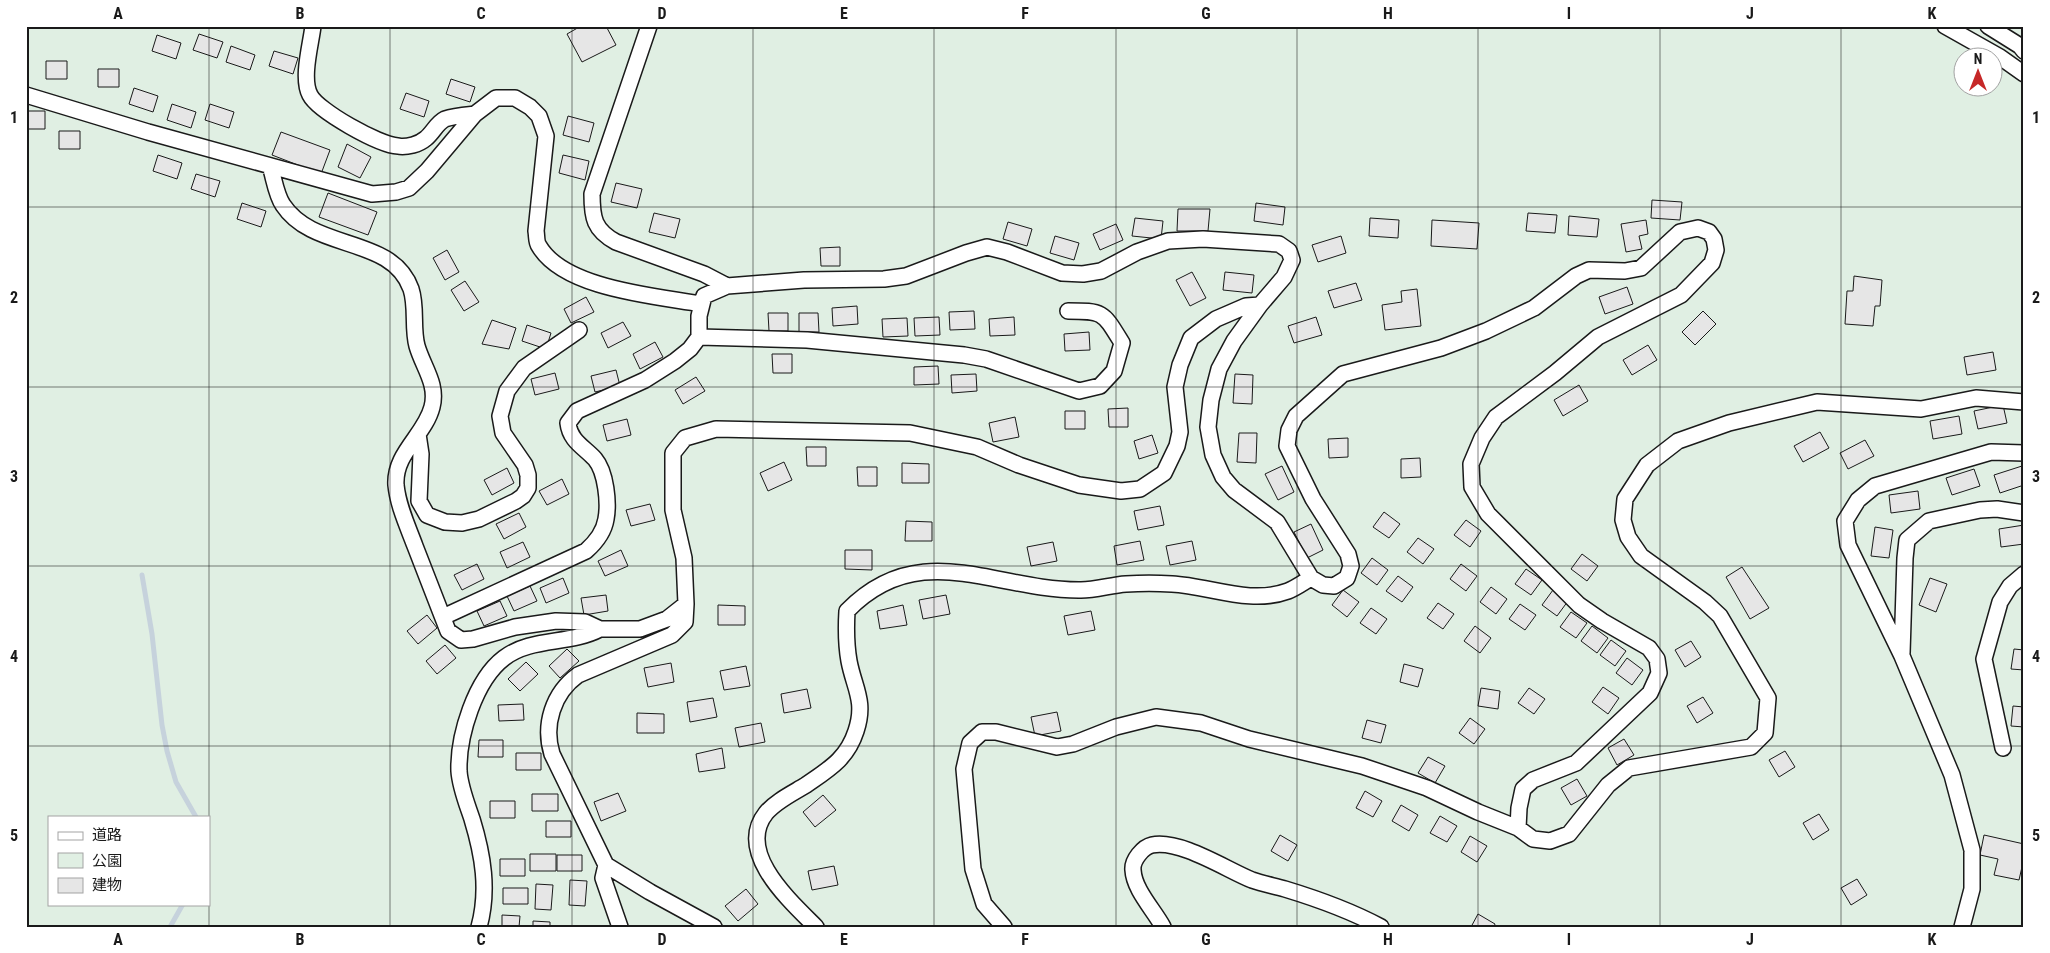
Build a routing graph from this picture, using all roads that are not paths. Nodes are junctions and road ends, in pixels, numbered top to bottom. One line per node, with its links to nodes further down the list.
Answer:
1 (313, 26): 8 (street)
2 (650, 26): 10 (street)
3 (1945, 26): 6 (street)
4 (1988, 26): 5 (street)
5 (2024, 51)
6 (2024, 74)
7 (26, 95): 9 (street)
8 (475, 114): 9 (street); 11 (street)
9 (270, 166): 17 (street)
10 (727, 286): 11 (street); 12 (street)
11 (701, 304): 15 (street)
12 (1260, 305): 21 (street); 22 (street)
13 (1068, 311): 15 (street)
14 (579, 330): 17 (street)
15 (699, 337): 23 (street)
16 (2024, 402): 27 (street)
17 (418, 434): 23 (street)
18 (2024, 453): 25 (street)
19 (2024, 513): 25 (street)
20 (2024, 574): 26 (street)
21 (1311, 578): 27 (street); 32 (street)
22 (686, 604): 24 (street); 28 (street)
23 (443, 617): 24 (street)
24 (600, 629): 29 (street)
25 (1902, 656): 36 (street)
26 (2003, 748)
27 (1518, 828): 33 (street)
28 (606, 865): 30 (street); 31 (street)
29 (480, 927)
30 (620, 927)
31 (714, 927)
32 (816, 927)
33 (1004, 927)
34 (1163, 927): 35 (street)
35 (1381, 927)
36 (1962, 927)

